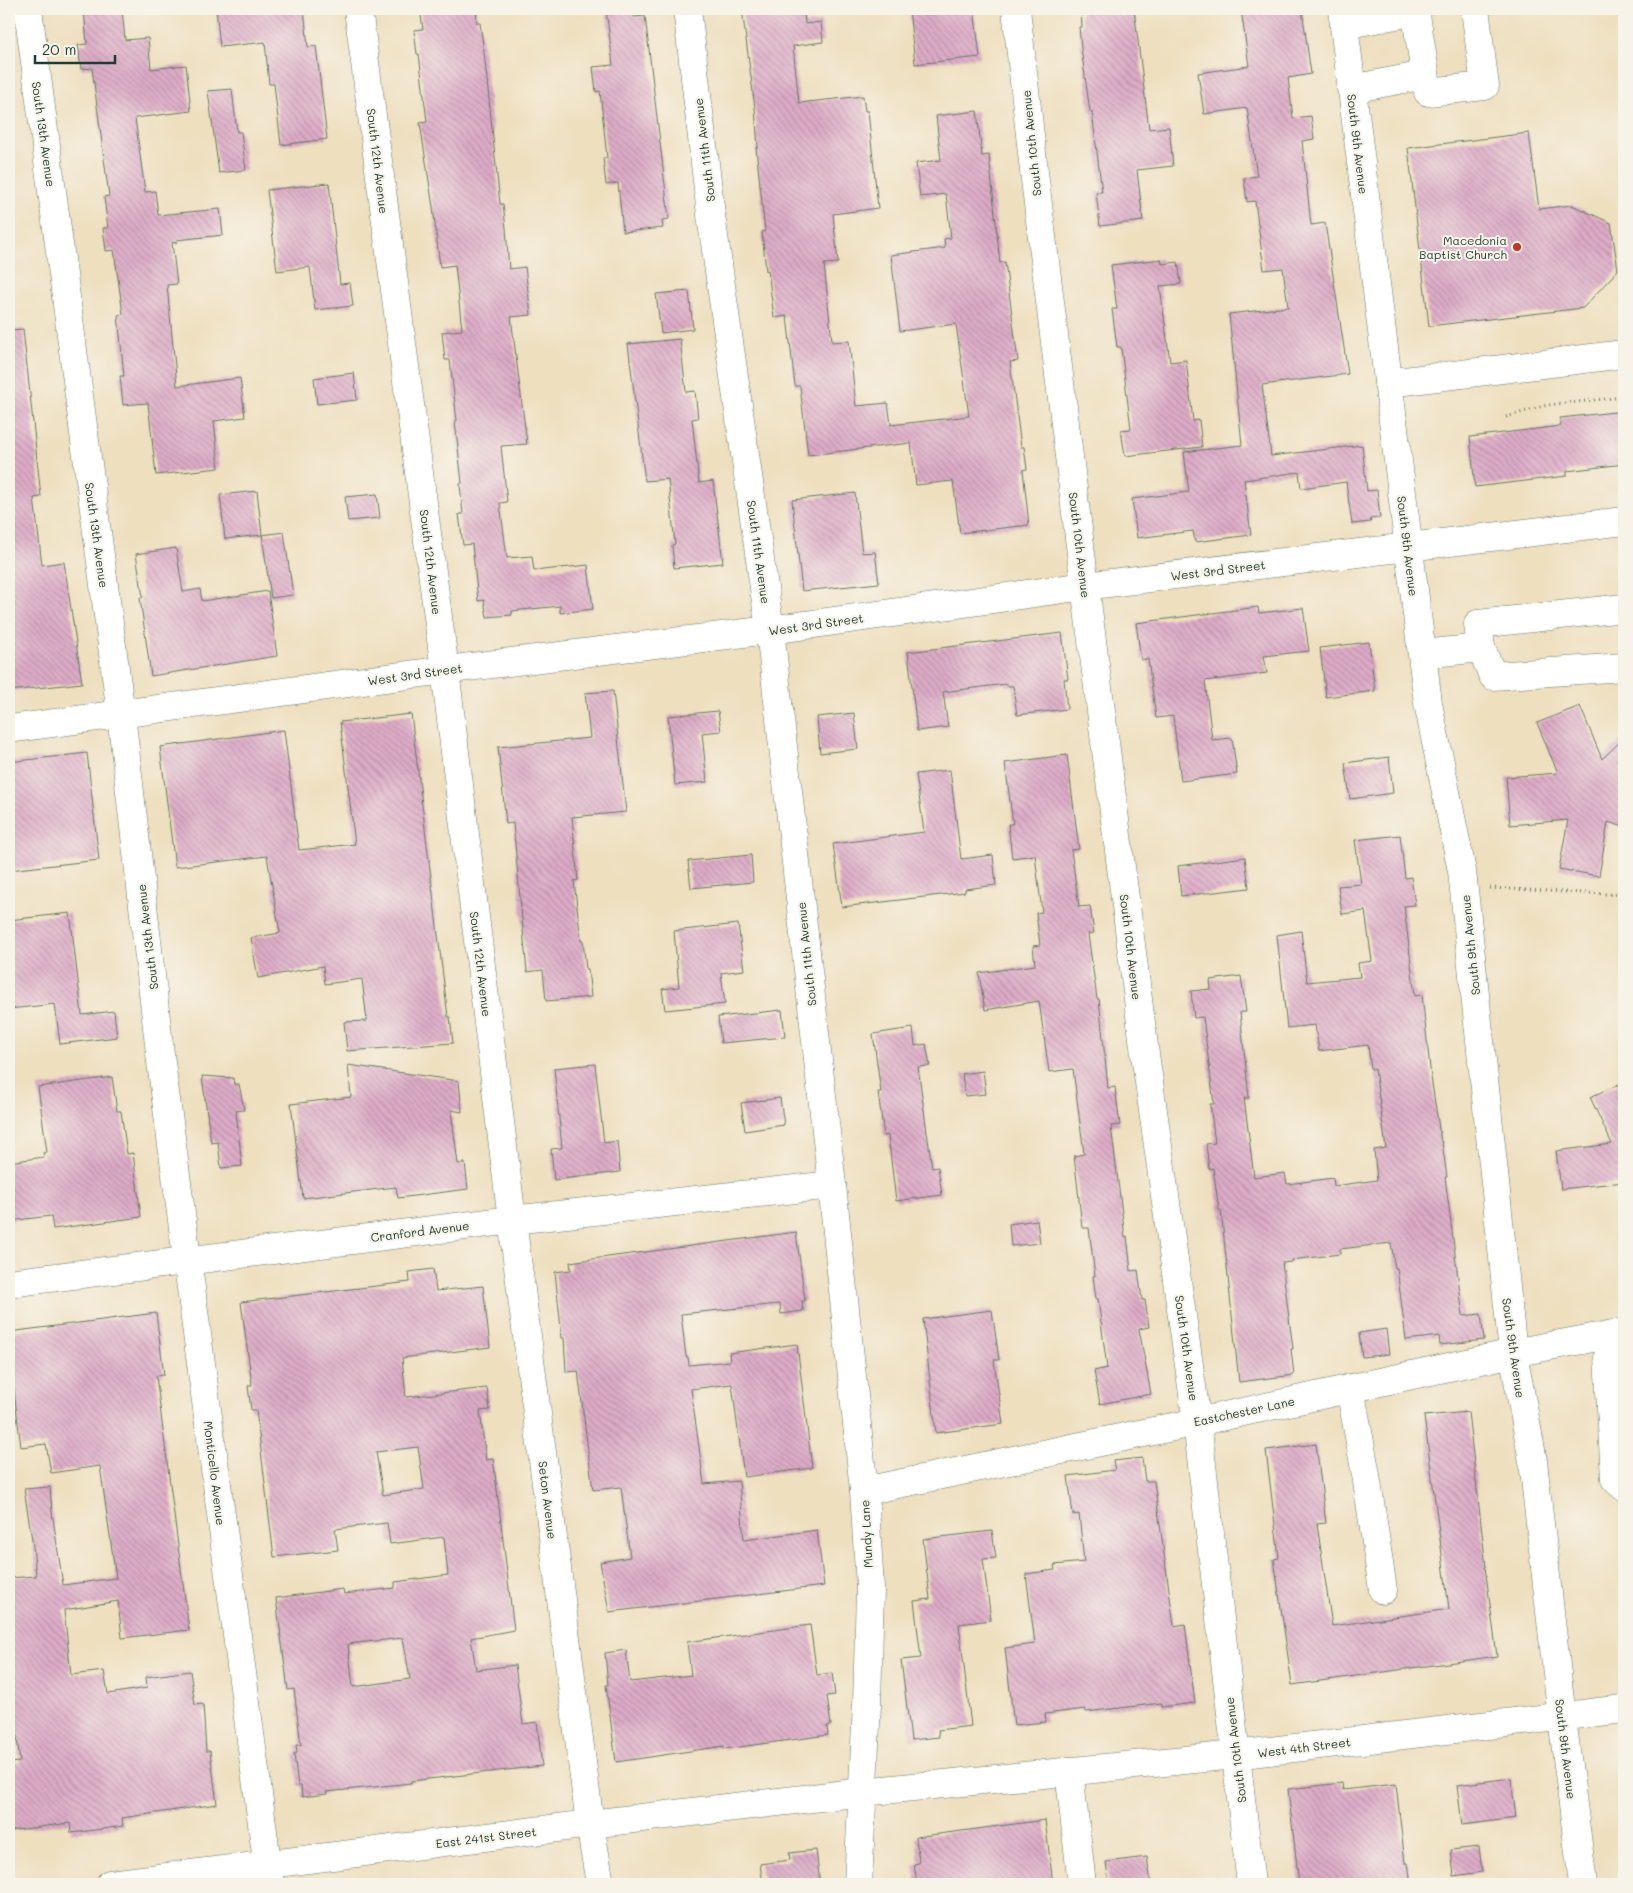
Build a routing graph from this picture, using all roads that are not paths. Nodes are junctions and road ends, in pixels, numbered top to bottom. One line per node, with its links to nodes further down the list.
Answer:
1 (28, 9): 21 (street, South 13th Avenue)
2 (358, 9): 20 (street, South 12th Avenue)
3 (687, 9): 16 (street, South 11th Avenue)
4 (1016, 9): 14 (street, South 10th Avenue)
5 (1475, 9): 8 (street)
6 (1415, 10): 7 (street); 8 (street)
7 (1343, 17): 9 (street, South 9th Avenue)
8 (1425, 75): 9 (street)
9 (1352, 89): 11 (street, South 9th Avenue)
10 (1624, 354): 11 (street)
11 (1388, 382): 13 (street, South 9th Avenue)
12 (1624, 521): 13 (street, West 3rd Street)
13 (1408, 548): 14 (street, West 3rd Street); 18 (street, South 9th Avenue)
14 (1085, 586): 16 (street, West 3rd Street); 33 (street, South 10th Avenue)
15 (1624, 608): 17 (street)
16 (770, 630): 20 (street, West 3rd Street); 25 (street, South 11th Avenue)
17 (1481, 648): 18 (street); 19 (street)
18 (1422, 654): 30 (street, South 9th Avenue)
19 (1624, 667)
20 (445, 670): 21 (street, West 3rd Street); 24 (street, South 12th Avenue)
21 (121, 714): 22 (street, West 3rd Street); 23 (street, South 13th Avenue)
22 (9, 729)
23 (162, 1062): 27 (street, Monticello Avenue)
24 (500, 1116): 26 (street, Seton Avenue)
25 (832, 1185): 26 (street, Cranford Avenue); 35 (street, Mundy Lane)
26 (512, 1220): 27 (street, Cranford Avenue); 42 (street, Seton Avenue)
27 (188, 1260): 28 (street, Cranford Avenue); 43 (street, Monticello Avenue)
28 (9, 1282)
29 (1624, 1332): 30 (street, Eastchester Lane)
30 (1513, 1353): 32 (street, Eastchester Lane); 38 (street, South 9th Avenue)
31 (1608, 1356): 34 (street)
32 (1350, 1388): 33 (street, Eastchester Lane); 36 (street)
33 (1197, 1422): 35 (street, Eastchester Lane); 39 (street, South 10th Avenue)
34 (1624, 1487)
35 (864, 1491): 41 (street, Mundy Lane)
36 (1383, 1590)
37 (1624, 1709): 38 (street, West 4th Street)
38 (1562, 1718): 39 (street, West 4th Street); 49 (street, South 9th Avenue)
39 (1235, 1755): 40 (street, West 4th Street); 48 (street, South 10th Avenue)
40 (1069, 1772): 41 (street, West 4th Street); 47 (street)
41 (863, 1792): 42 (street, East 241st Street); 46 (street, Mundy Lane)
42 (590, 1824): 43 (street, East 241st Street); 45 (street, Seton Avenue)
43 (268, 1874): 44 (street, East 241st Street)
44 (110, 1884)
45 (600, 1884)
46 (858, 1884)
47 (1082, 1884)
48 (1251, 1884)
49 (1583, 1884)

